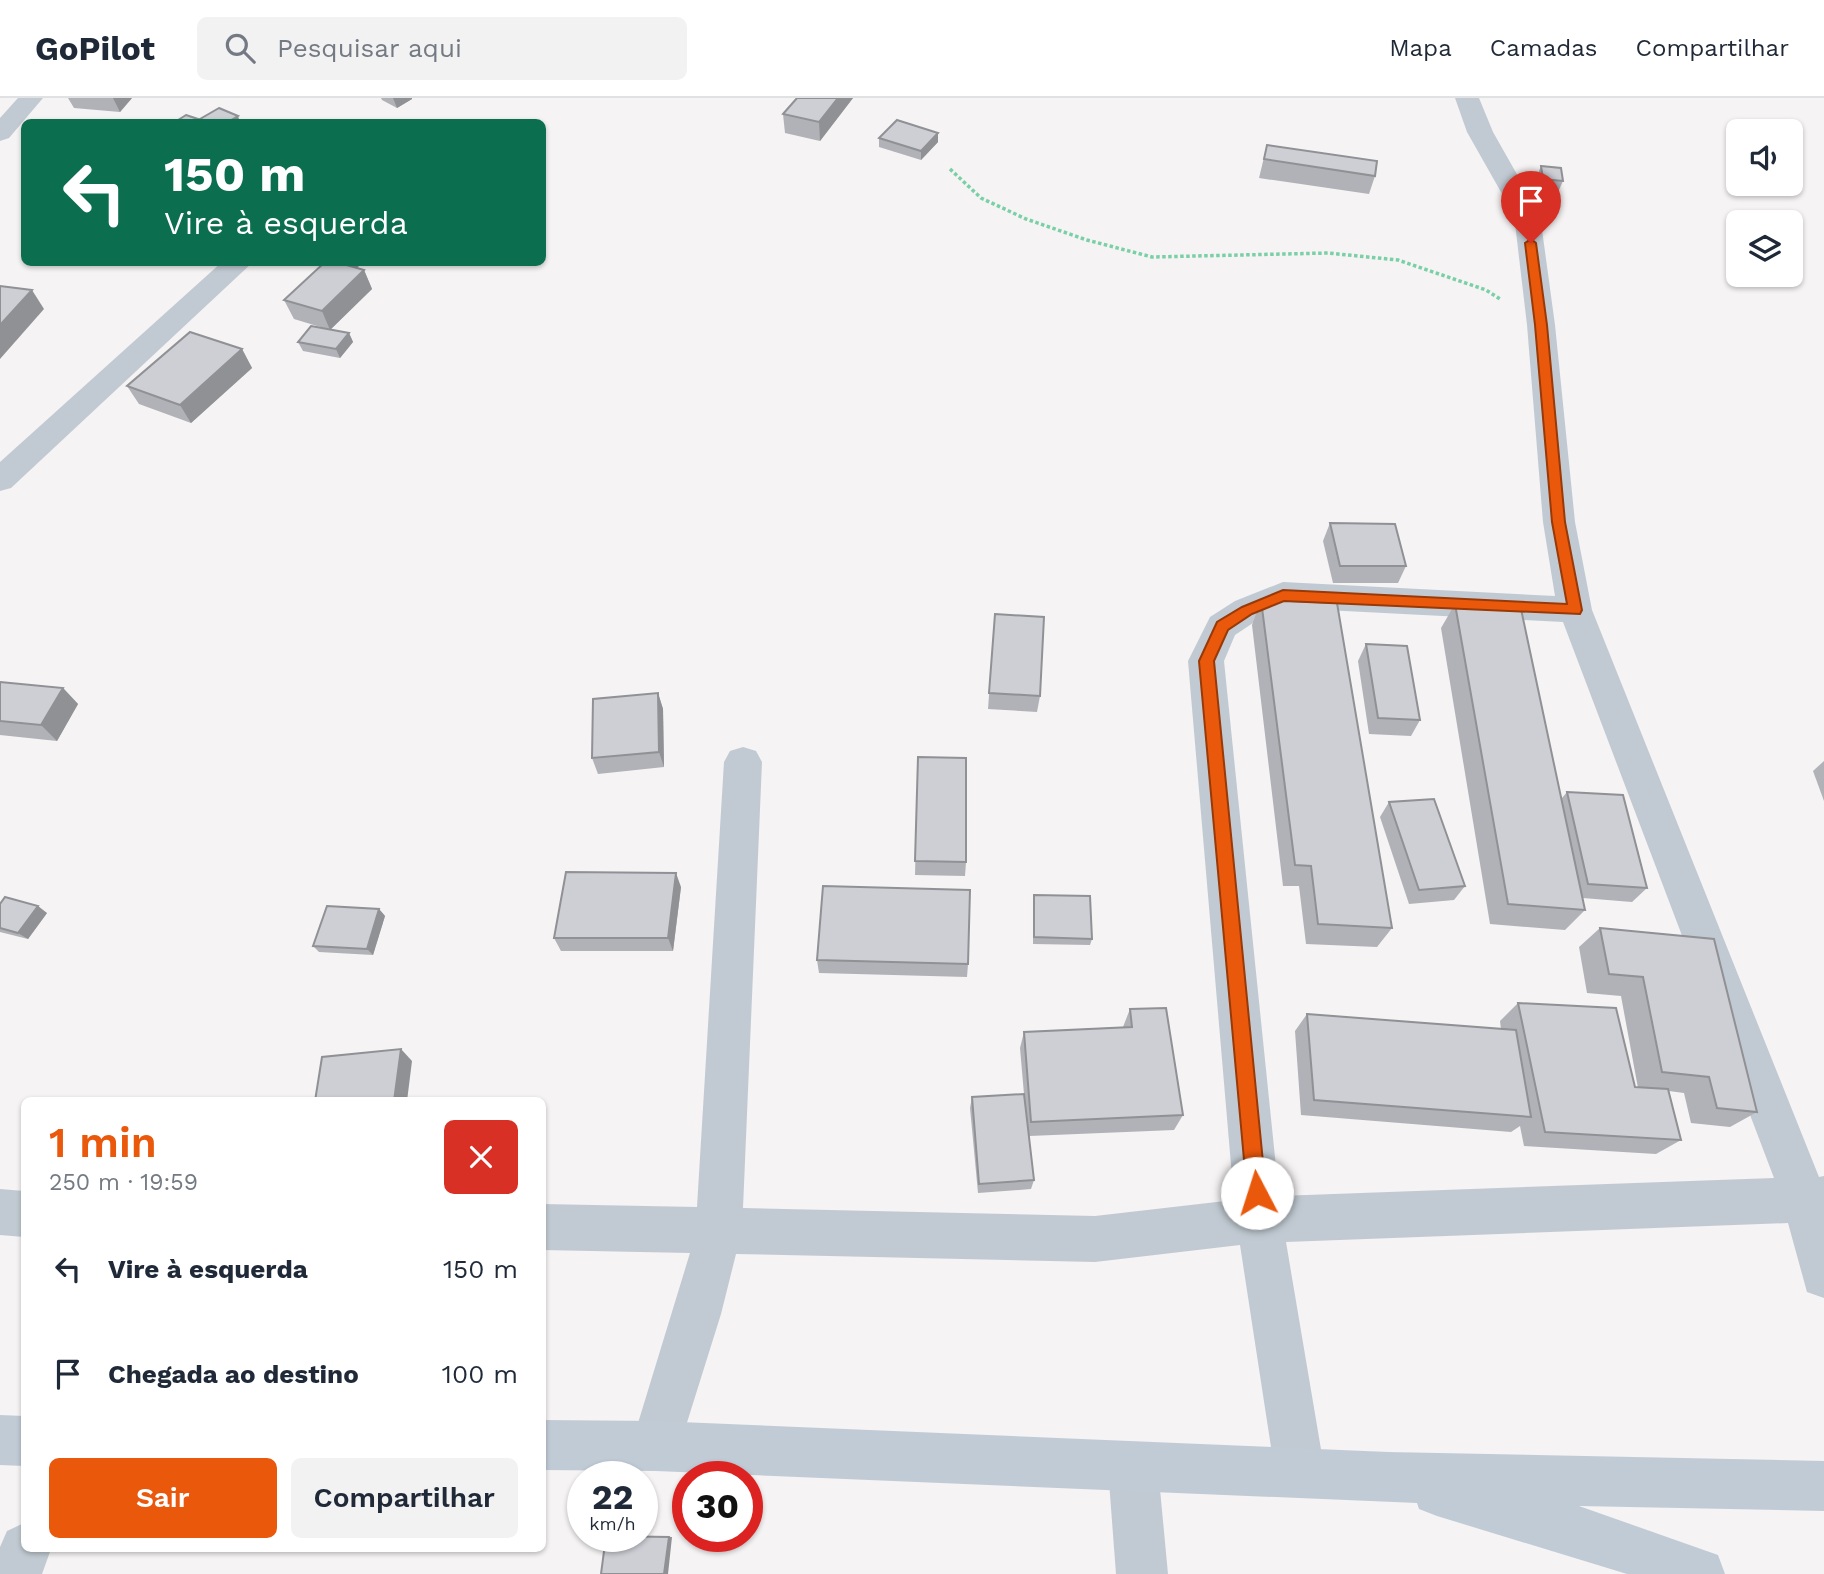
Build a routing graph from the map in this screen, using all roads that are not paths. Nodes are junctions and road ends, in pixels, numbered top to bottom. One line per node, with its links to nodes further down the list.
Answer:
1 (31, 98): 3 (street)
2 (1468, 98): 6 (street)
3 (0, 133)
4 (235, 266): 5 (street)
5 (0, 480)
6 (1575, 610): 8 (street); 11 (street)
7 (743, 762): 13 (street)
8 (1815, 1199): 11 (street); 14 (street)
9 (0, 1212): 10 (street)
10 (21, 1214)
11 (1259, 1220): 13 (street); 20 (street)
12 (546, 1227): 13 (street)
13 (719, 1231): 18 (street)
14 (1824, 1275)
15 (0, 1440): 16 (main road)
16 (21, 1441)
17 (546, 1445): 18 (main road)
18 (656, 1446): 19 (main road)
19 (1133, 1468): 20 (main road); 25 (street)
20 (1300, 1473): 21 (main road)
21 (1388, 1477): 22 (main road); 26 (main road)
22 (1824, 1486)
23 (24, 1552): 24 (street)
24 (16, 1574)
25 (1142, 1574)
26 (1699, 1574)

